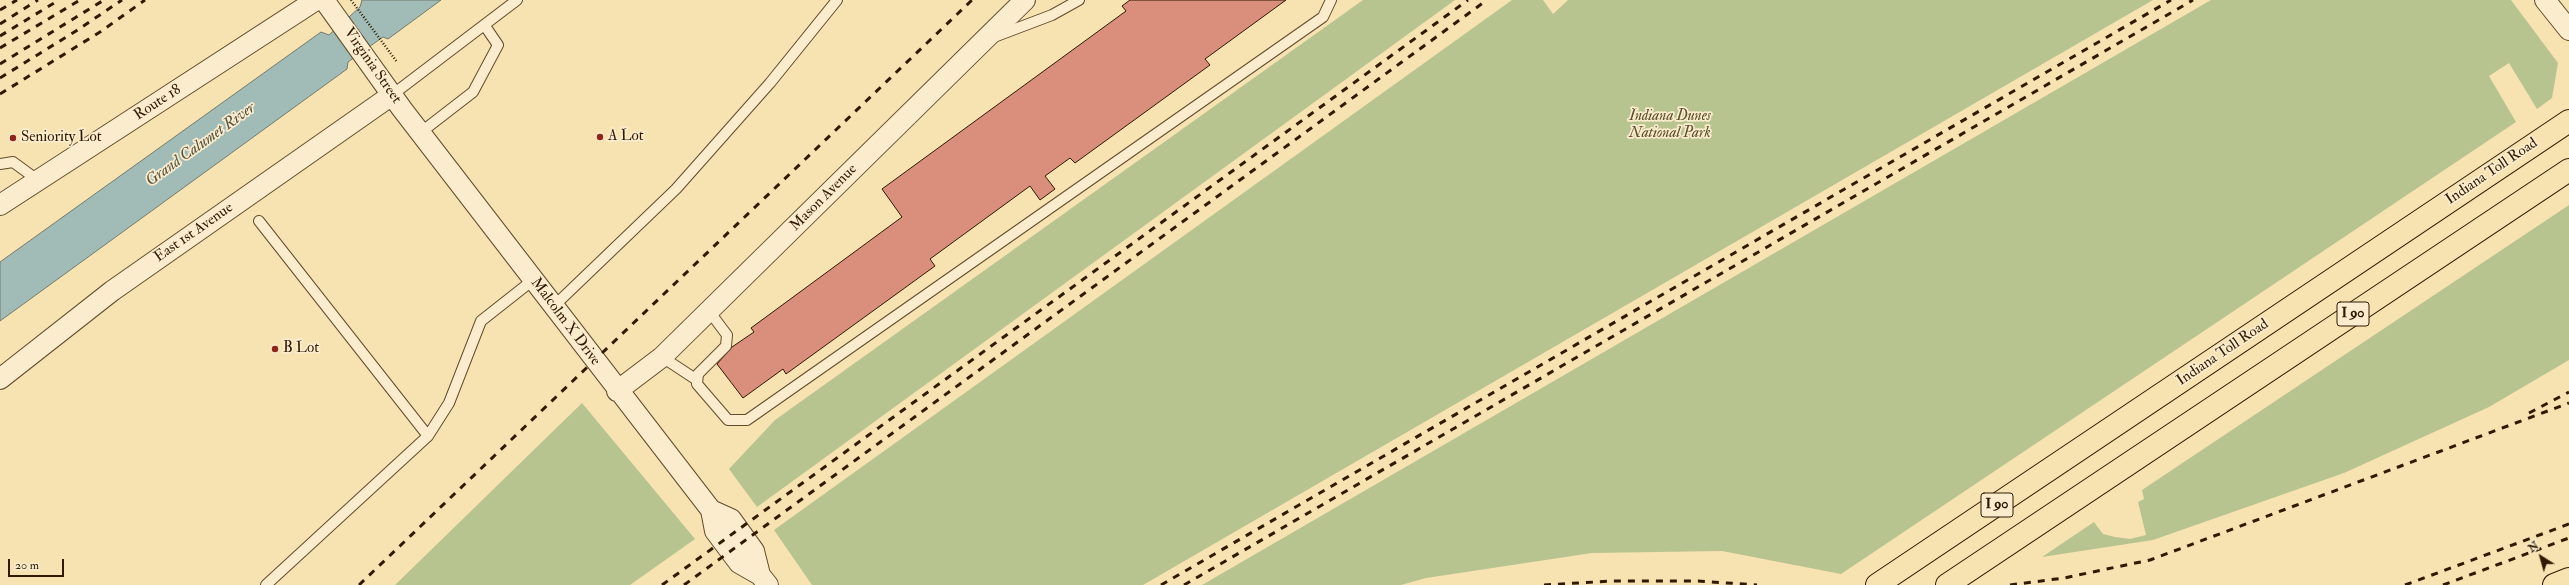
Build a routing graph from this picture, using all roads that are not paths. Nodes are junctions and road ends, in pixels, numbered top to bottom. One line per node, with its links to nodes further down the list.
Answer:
1 (316, 0): 17 (street, Route 18)
2 (324, 0): 12 (street, Virginia Street)
3 (517, 0): 9 (lane)
4 (837, 0): 21 (lane)
5 (1025, 0): 11 (street, Mason Avenue)
6 (1079, 0): 11 (lane)
7 (1331, 0): 25 (lane)
8 (2545, 0): 10 (street)
9 (485, 26): 12 (lane); 14 (lane)
10 (2569, 30)
11 (984, 40): 22 (street, Mason Avenue)
12 (392, 94): 14 (street, Virginia Street); 24 (street, East 1st Avenue)
13 (2569, 121): 31 (main road, Indiana Toll Road / I 90)
14 (420, 133): 20 (street, Malcolm X Drive)
15 (0, 164): 17 (lane)
16 (2569, 170): 32 (main road, I 90)
17 (39, 181): 18 (street, Route 18)
18 (0, 205)
19 (258, 221): 27 (lane)
20 (533, 280): 21 (street, Malcolm X Drive); 27 (lane)
21 (553, 307): 26 (street, Malcolm X Drive)
22 (709, 311): 23 (street, Mason Avenue); 25 (lane)
23 (662, 357): 25 (lane); 26 (street, Mason Avenue)
24 (0, 379)
25 (697, 380)
26 (617, 391): 29 (street, Malcolm X Drive)
27 (428, 436): 30 (lane)
28 (2569, 579): 33 (main road)
29 (764, 580)
30 (266, 585)
31 (1877, 585)
32 (1947, 585)
33 (2554, 585)

